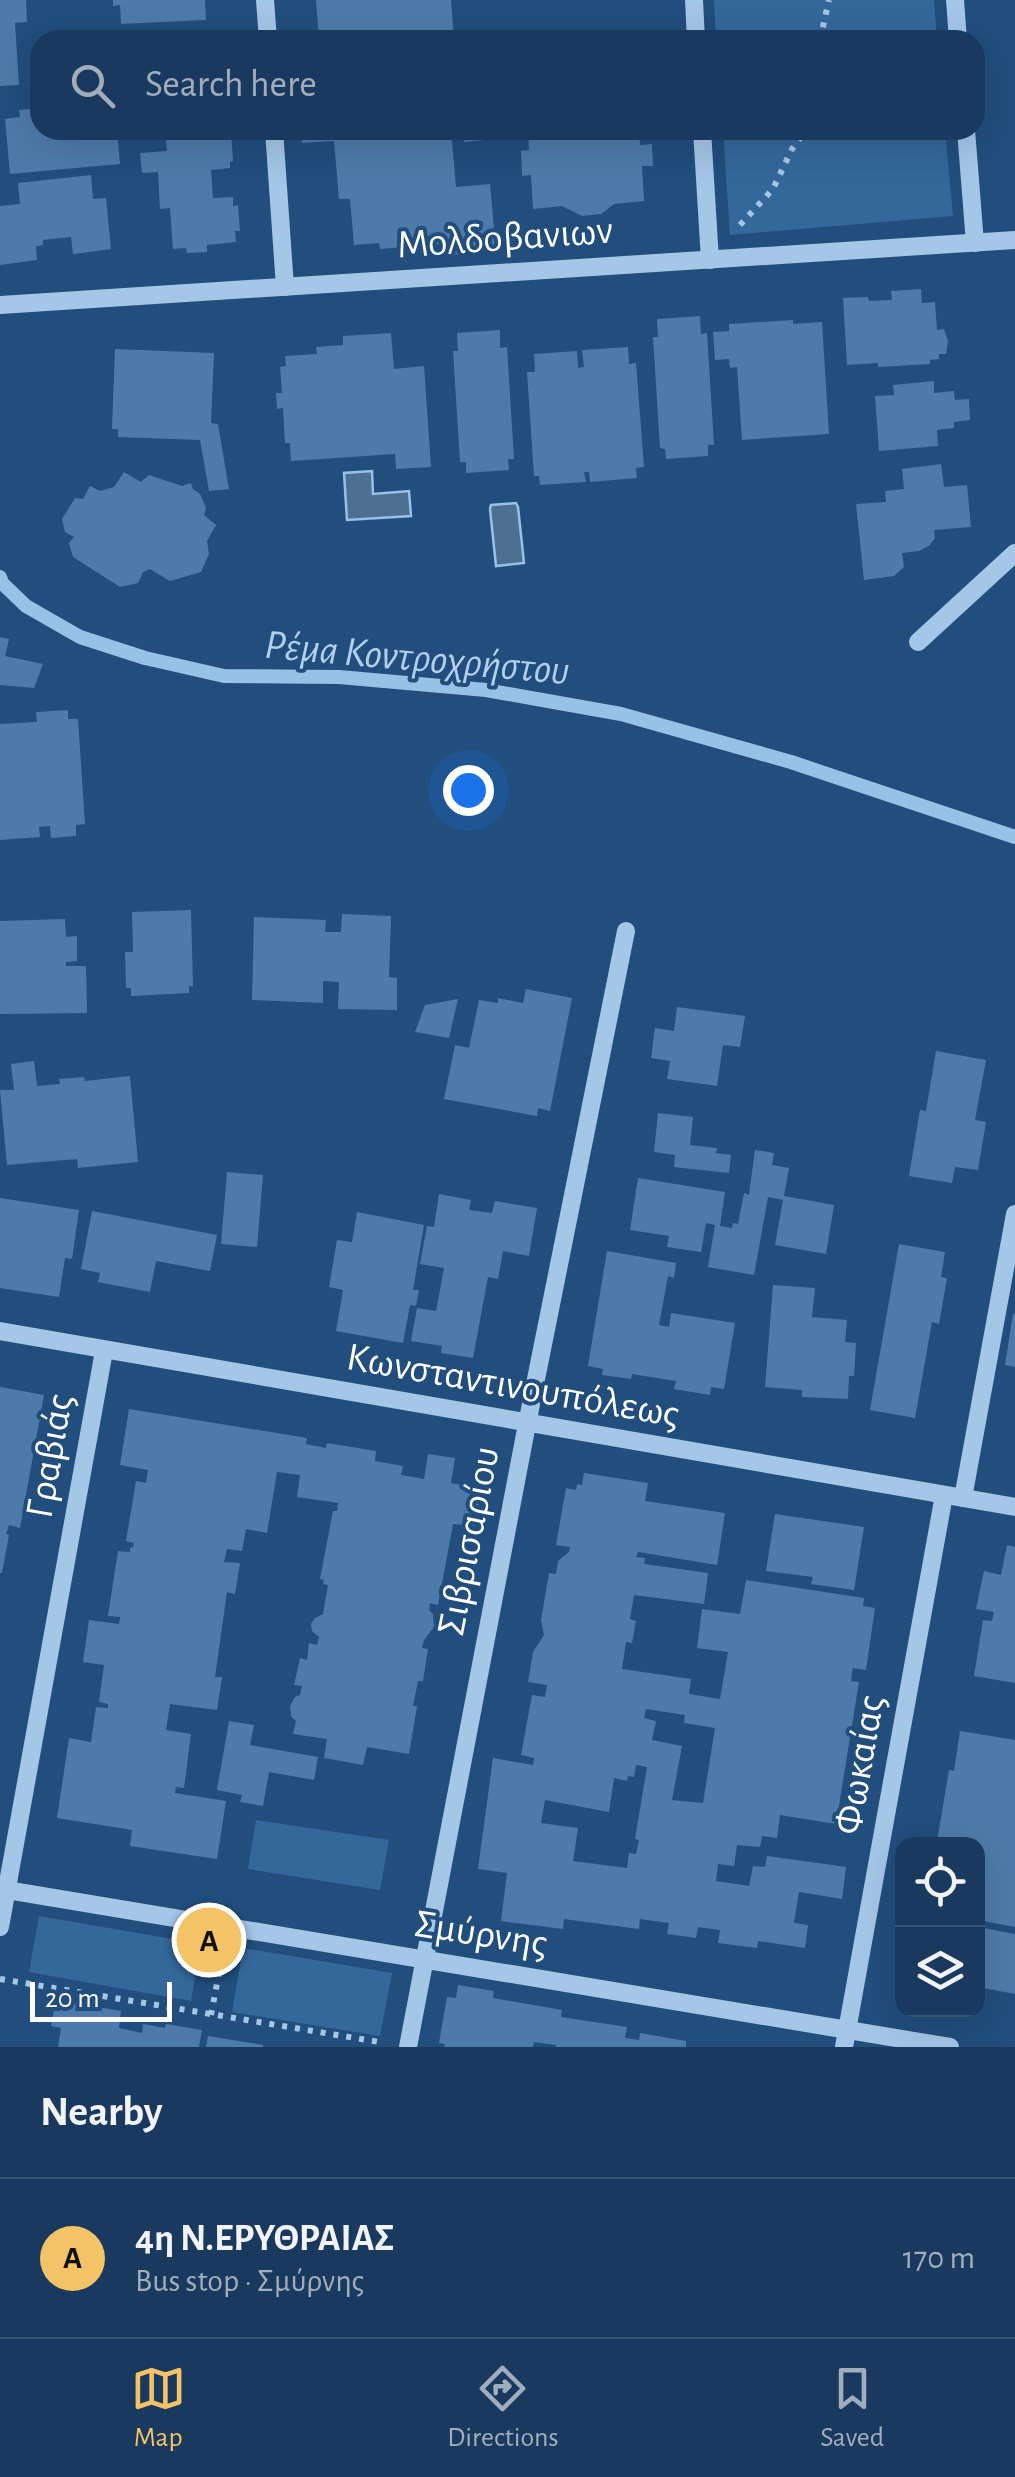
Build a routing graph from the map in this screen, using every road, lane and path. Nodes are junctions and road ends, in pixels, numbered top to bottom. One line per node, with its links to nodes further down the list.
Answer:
1 (265, 0): 5 (street)
2 (694, 0): 6 (street)
3 (828, 0): 7 (path)
4 (955, 0): 8 (street)
5 (267, 30)
6 (696, 30)
7 (822, 30)
8 (957, 30)
9 (275, 140): 16 (street)
10 (703, 140): 15 (street)
11 (799, 140): 15 (path)
12 (967, 140): 14 (street)
13 (1015, 240): 14 (street, Μολδοβανιων)
14 (975, 243): 15 (street, Μολδοβανιων)
15 (710, 252): 16 (street, Μολδοβανιων)
16 (284, 287): 17 (street, Μολδοβανιων)
17 (0, 305)
18 (1015, 553): 19 (street)
19 (918, 642)
20 (626, 930): 24 (street, Σιβρισαρίου)
21 (1015, 1214): 25 (street, Φωκαίας)
22 (0, 1332): 23 (street, Κωνσταντινουπόλεως)
23 (104, 1351): 24 (street, Κωνσταντινουπόλεως); 27 (street, Γραβιάς)
24 (526, 1424): 25 (street, Κωνσταντινουπόλεως); 30 (street, Σιβρισαρίου)
25 (954, 1496): 26 (street, Κωνσταντινουπόλεως); 33 (street, Φωκαίας)
26 (1015, 1507)
27 (3, 1890): 28 (street, Γραβιάς); 29 (street, Σμύρνης)
28 (0, 1927)
29 (229, 1927): 30 (street, Σμύρνης); 32 (path)
30 (424, 1960): 33 (street, Σμύρνης); 34 (street, Σιβρισαρίου)
31 (0, 1979): 32 (path)
32 (211, 2015): 34 (path)
33 (846, 2038): 35 (street, Σμύρνης)
34 (408, 2047)
35 (950, 2047)

